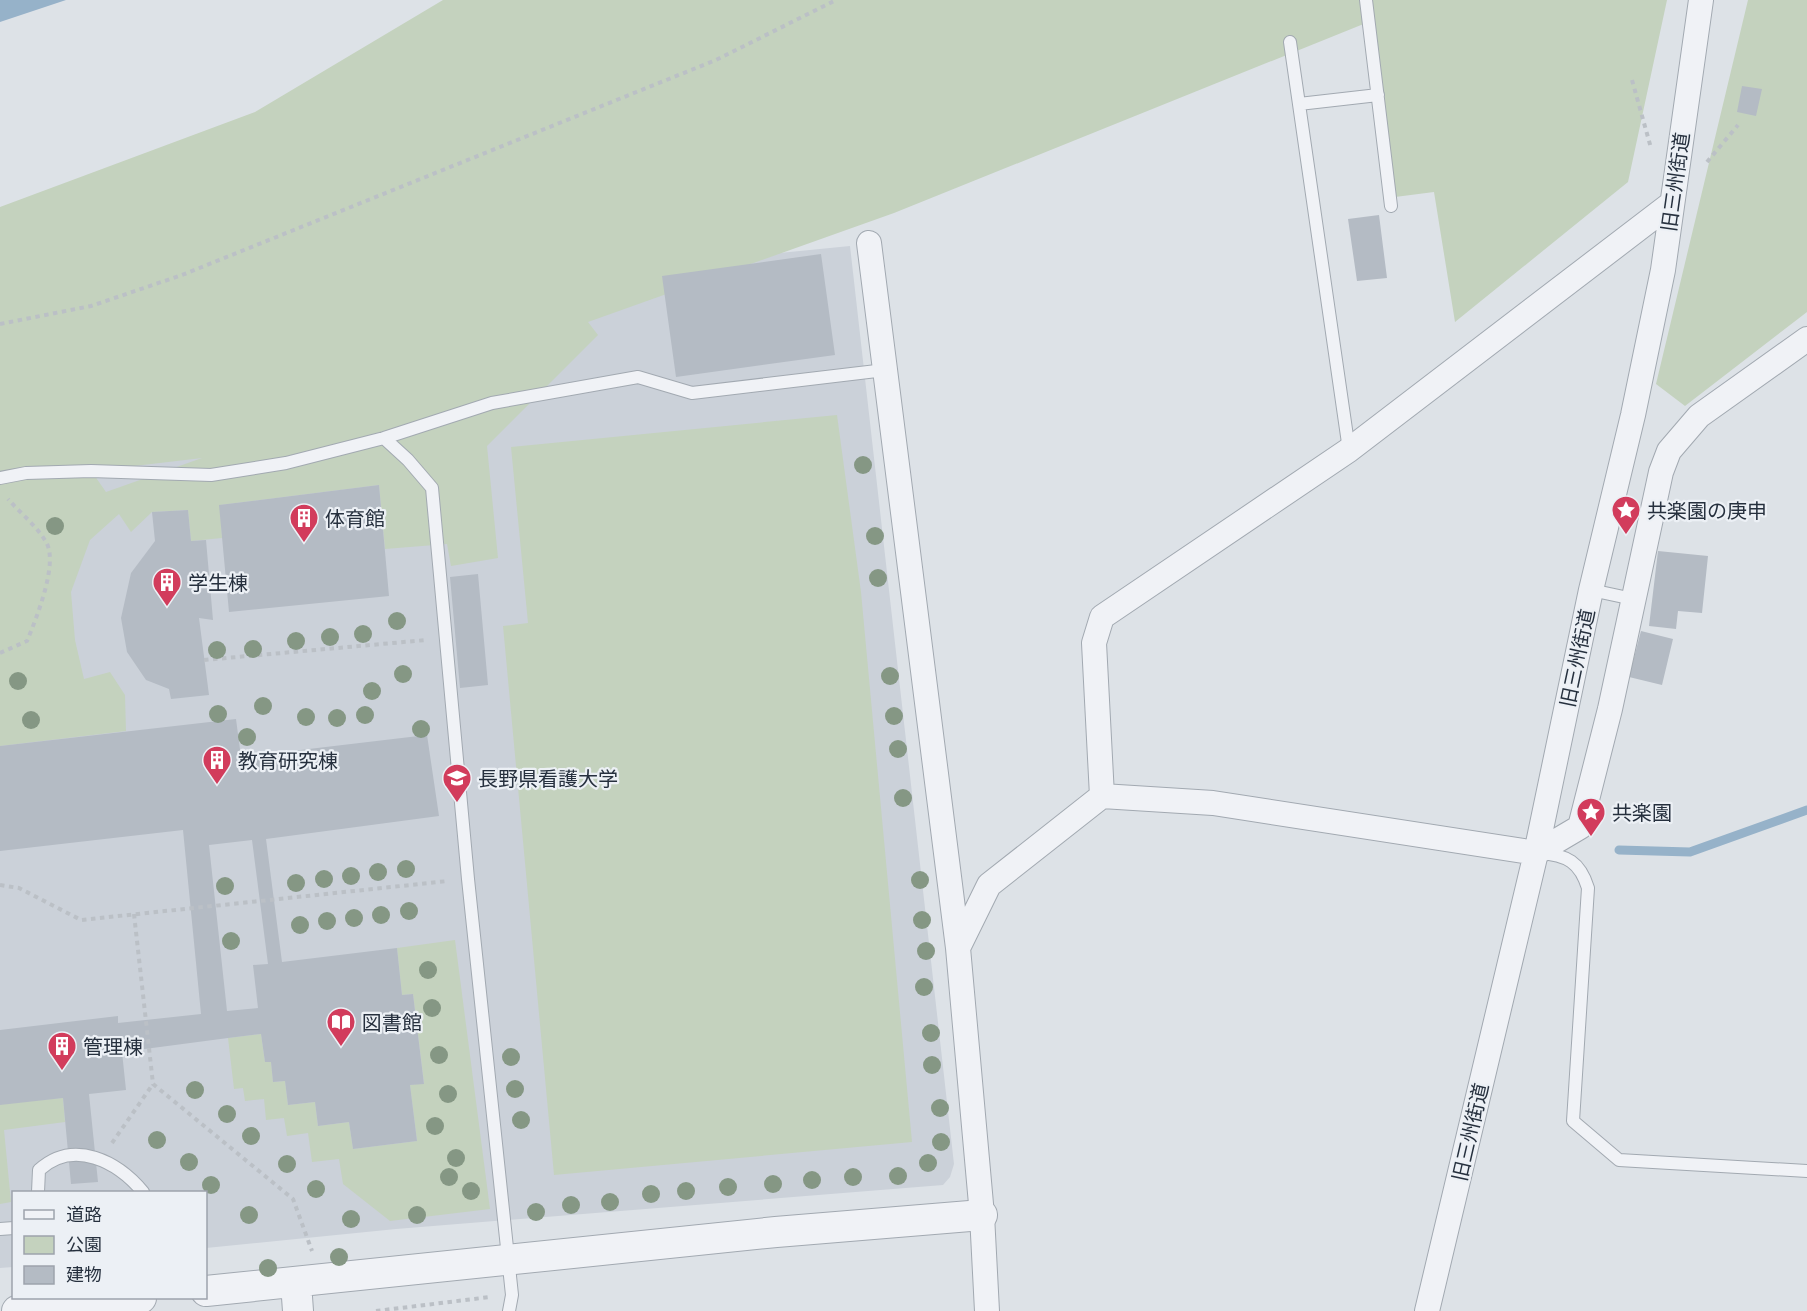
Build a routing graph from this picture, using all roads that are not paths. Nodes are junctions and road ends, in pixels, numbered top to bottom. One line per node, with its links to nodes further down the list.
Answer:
1 (1366, 0): 4 (lane)
2 (1701, 0): 6 (street, 旧三州街道)
3 (1290, 42): 5 (lane)
4 (1378, 95): 5 (lane); 7 (lane)
5 (1299, 105): 12 (lane)
6 (1672, 203): 12 (street); 14 (street, 旧三州街道)
7 (1391, 206)
8 (869, 243): 10 (street)
9 (1807, 339): 15 (street)
10 (885, 370): 11 (lane); 18 (street)
11 (384, 438): 13 (lane); 23 (lane)
12 (1349, 450): 16 (street)
13 (0, 478)
14 (1591, 590): 15 (lane); 17 (street, 旧三州街道)
15 (1633, 599): 17 (street)
16 (1102, 796): 17 (street); 18 (street)
17 (1536, 853): 19 (lane); 30 (street, 旧三州街道)
18 (958, 948): 22 (street)
19 (1807, 1171)
20 (38, 1191): 21 (lane)
21 (142, 1191)
22 (982, 1215): 23 (street); 29 (street)
23 (507, 1261): 24 (street); 28 (lane)
24 (303, 1285): 25 (street)
25 (207, 1291)
26 (132, 1299): 27 (street)
27 (18, 1311)
28 (509, 1311)
29 (987, 1311)
30 (1427, 1311)

